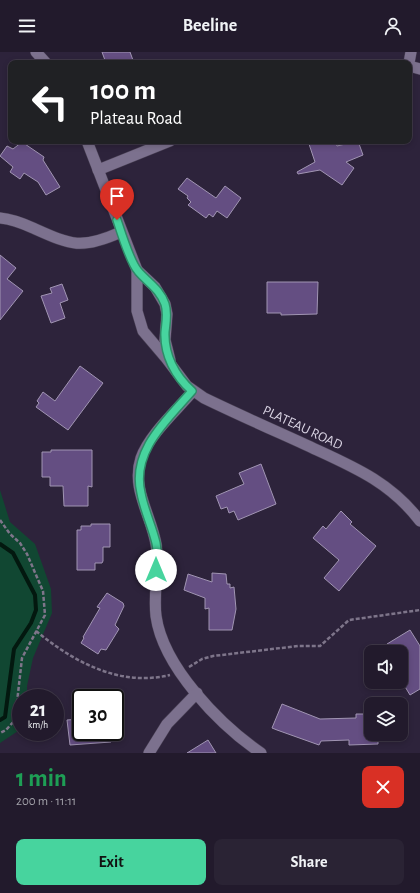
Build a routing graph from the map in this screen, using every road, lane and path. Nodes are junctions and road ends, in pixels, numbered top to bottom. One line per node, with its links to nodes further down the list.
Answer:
1 (36, 52): 2 (street)
2 (43, 60)
3 (88, 144): 5 (street, PLATEAU ROAD)
4 (163, 144): 5 (street)
5 (98, 170): 7 (street, PLATEAU ROAD)
6 (0, 218): 7 (street)
7 (121, 232): 8 (street, PLATEAU ROAD)
8 (137, 270): 9 (street, PLATEAU ROAD); 9 (street, PLATEAU ROAD)
9 (171, 364): 10 (street, PLATEAU ROAD)
10 (192, 391): 12 (street, PLATEAU ROAD); 15 (street)
11 (0, 520): 14 (path)
12 (420, 521)
13 (420, 610): 15 (path)
14 (36, 631): 15 (path); 17 (path)
15 (180, 673): 16 (street)
16 (197, 693): 18 (street); 19 (street)
17 (0, 733)
18 (149, 753)
19 (261, 753)

